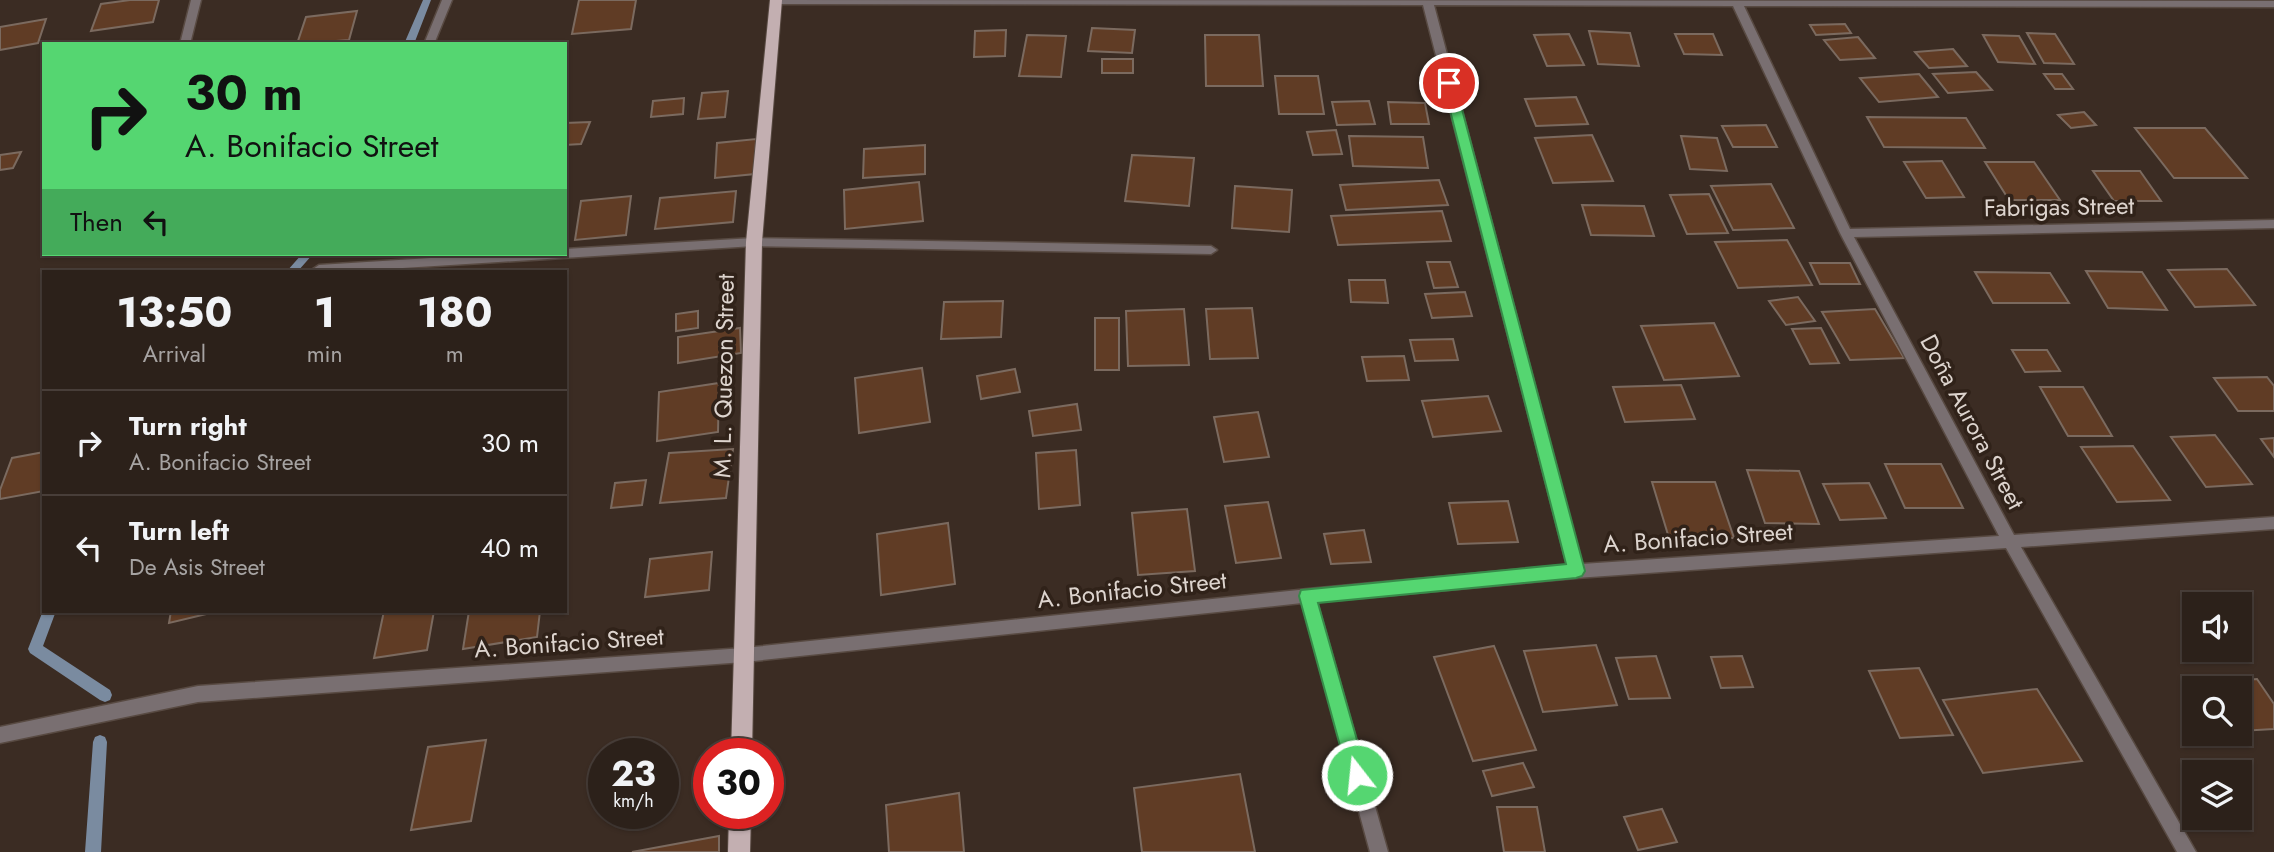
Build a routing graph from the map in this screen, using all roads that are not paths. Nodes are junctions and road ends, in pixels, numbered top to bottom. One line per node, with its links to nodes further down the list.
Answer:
1 (195, 0): 7 (street)
2 (447, 0): 8 (street)
3 (776, 1): 4 (street); 11 (main road, M. L. Quezon Street)
4 (1428, 1): 5 (street); 19 (street)
5 (1737, 3): 6 (street); 10 (street, Doña Aurora Street)
6 (2274, 4)
7 (185, 42)
8 (430, 42)
9 (2274, 224): 10 (street, Fabrigas Street)
10 (1846, 233): 18 (street, Doña Aurora Street)
11 (754, 242): 12 (street); 13 (street); 21 (main road, M. L. Quezon Street)
12 (1211, 250)
13 (567, 254)
14 (330, 256): 16 (street)
15 (532, 256): 16 (street)
16 (318, 270)
17 (2274, 523): 18 (street, A. Bonifacio Street)
18 (2011, 543): 19 (street, A. Bonifacio Street); 27 (street, Doña Aurora Street)
19 (1576, 571): 20 (street, A. Bonifacio Street)
20 (1307, 596): 21 (street, A. Bonifacio Street); 26 (street)
21 (744, 655): 22 (street, A. Bonifacio Street); 23 (main road, M. L. Quezon Street)
22 (0, 735)
23 (741, 738)
24 (740, 829): 25 (main road)
25 (739, 852)
26 (1379, 852)
27 (2187, 852)

